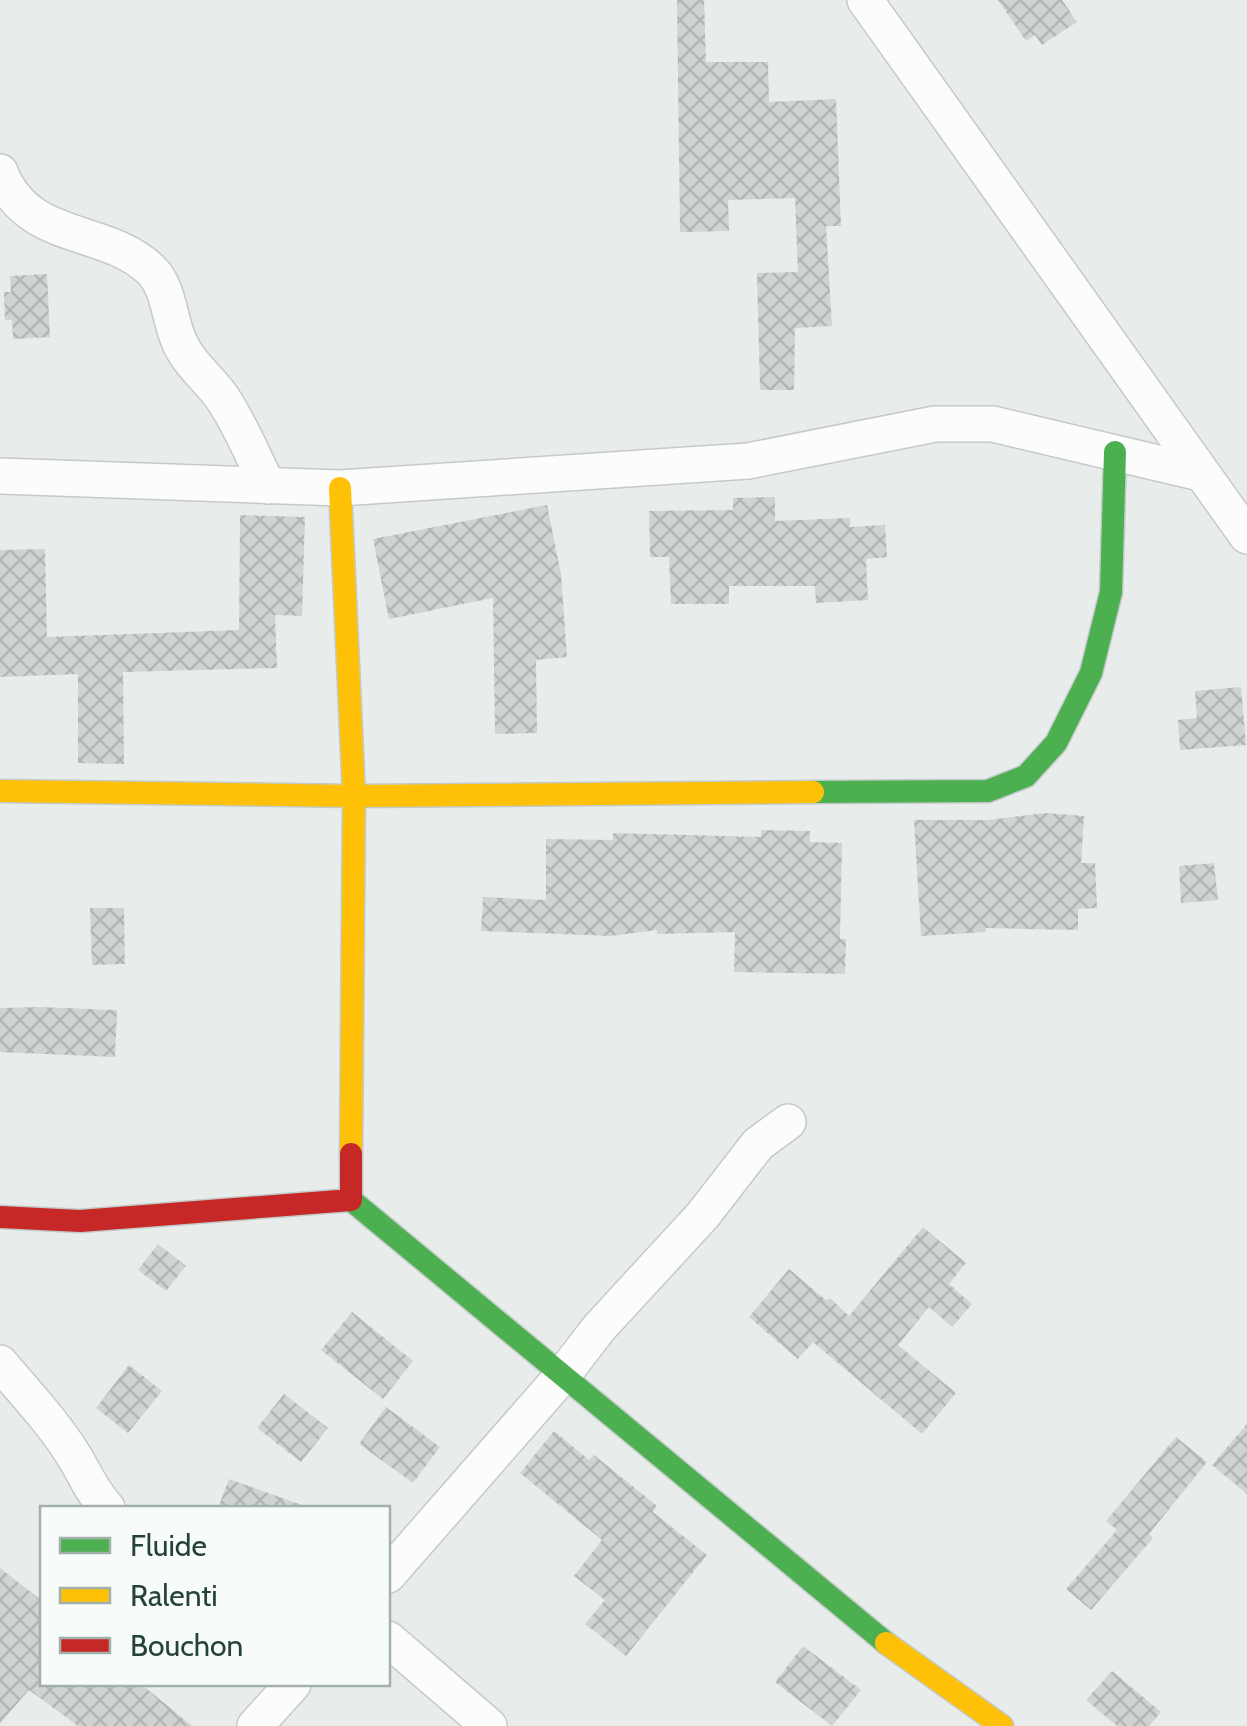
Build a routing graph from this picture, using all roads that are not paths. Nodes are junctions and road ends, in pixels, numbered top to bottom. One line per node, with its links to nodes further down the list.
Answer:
1 (865, 0): 4 (street)
2 (0, 172): 6 (street)
3 (1115, 452): 4 (street); 7 (street); 10 (street)
4 (1200, 473): 8 (street)
5 (0, 476): 6 (street)
6 (268, 486): 7 (street)
7 (340, 488): 10 (street)
8 (1247, 536)
9 (0, 791): 10 (street)
10 (354, 796): 12 (street)
11 (788, 1122): 15 (street)
12 (351, 1200): 13 (street); 15 (street)
13 (0, 1217)
14 (0, 1363): 16 (street)
15 (562, 1376): 17 (street); 22 (street)
16 (105, 1506)
17 (390, 1573)
18 (390, 1641): 21 (street)
19 (290, 1686): 20 (street)
20 (256, 1726)
21 (489, 1726)
22 (1002, 1726)

